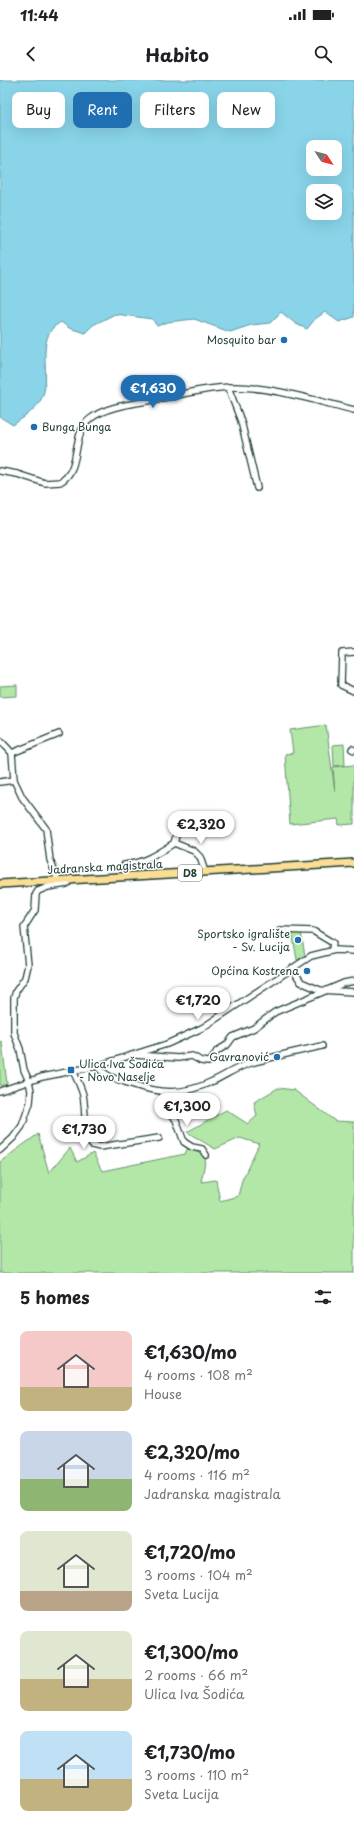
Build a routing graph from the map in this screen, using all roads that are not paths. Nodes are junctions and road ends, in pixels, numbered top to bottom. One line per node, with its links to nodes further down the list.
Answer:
1 (228, 387): 2 (street); 3 (street); 4 (street)
2 (354, 410)
3 (0, 471)
4 (257, 488)
5 (354, 652): 6 (street)
6 (354, 691)
7 (59, 734): 9 (street)
8 (0, 740): 9 (street)
9 (12, 753): 10 (street)
10 (14, 780): 11 (street); 18 (street)
11 (0, 782)
12 (184, 824): 13 (street)
13 (174, 843): 15 (street); 16 (street)
14 (354, 864): 16 (main road, Jadranska magistrala / D8)
15 (124, 865)
16 (205, 872): 17 (main road, Jadranska magistrala / D8)
17 (72, 879): 18 (main road, Jadranska magistrala / D8); 31 (street)
18 (58, 880): 19 (main road, Jadranska magistrala / D8)
19 (0, 884)
20 (280, 930): 21 (street)
21 (332, 950): 22 (street); 23 (street)
22 (354, 951)
23 (292, 968): 25 (street); 28 (street)
24 (354, 981): 25 (street)
25 (326, 991): 26 (street); 28 (street)
26 (354, 992)
27 (322, 1046): 33 (street)
28 (131, 1055): 29 (street)
29 (98, 1066): 30 (street); 33 (street)
30 (73, 1071): 31 (street); 34 (street)
31 (28, 1081): 32 (street); 35 (street)
32 (0, 1091)
33 (163, 1093): 36 (street)
34 (159, 1138)
35 (0, 1150)
36 (206, 1155)

